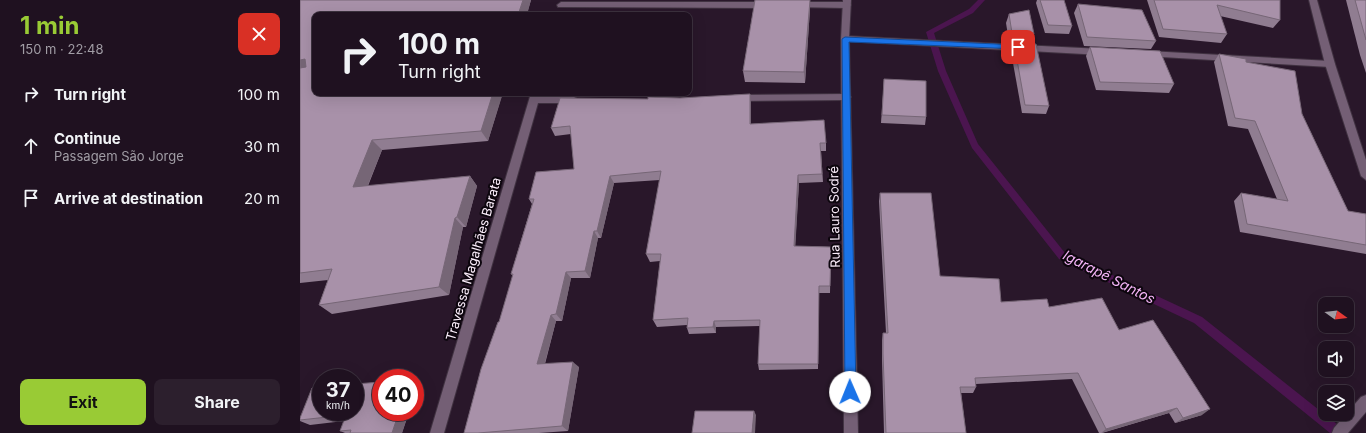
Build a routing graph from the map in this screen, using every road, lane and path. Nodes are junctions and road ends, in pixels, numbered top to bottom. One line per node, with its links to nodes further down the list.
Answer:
1 (1313, 0): 8 (street)
2 (561, 2): 3 (street); 4 (street)
3 (847, 3): 5 (street, Rua Lauro Sodré)
4 (559, 12)
5 (845, 39): 6 (street); 11 (street, Rua Lauro Sodré)
6 (1115, 52)
7 (1139, 54): 8 (street)
8 (1330, 64): 13 (street)
9 (536, 96): 12 (street); 15 (street, Travessa Magalhães Barata)
10 (726, 98): 11 (street)
11 (846, 98): 16 (street, Rua Lauro Sodré)
12 (583, 100)
13 (1366, 176)
14 (1366, 402): 17 (street)
15 (437, 433)
16 (851, 433)
17 (1339, 433)

